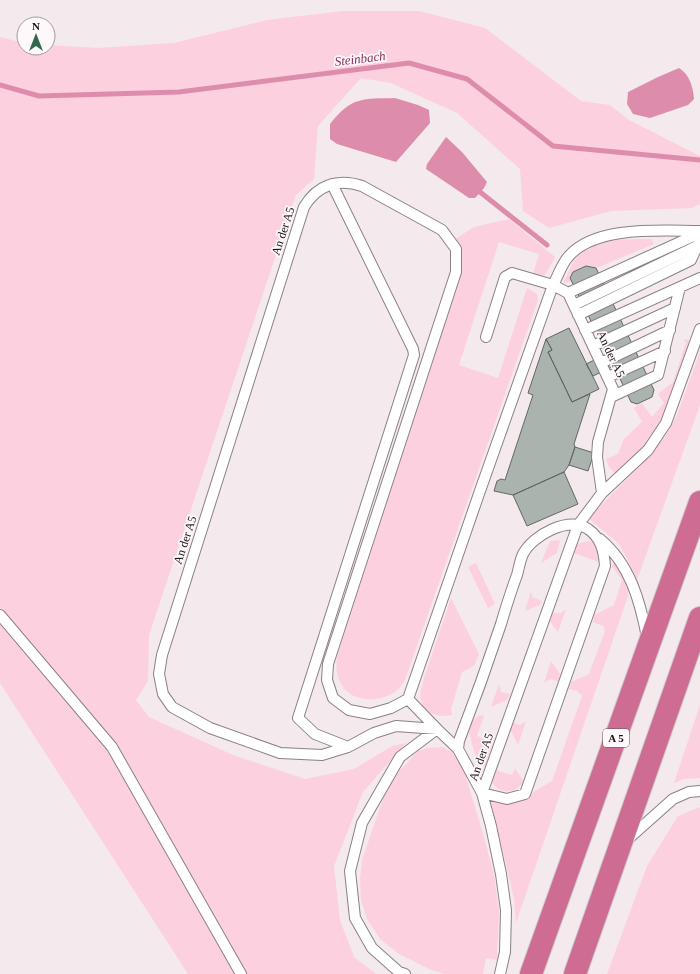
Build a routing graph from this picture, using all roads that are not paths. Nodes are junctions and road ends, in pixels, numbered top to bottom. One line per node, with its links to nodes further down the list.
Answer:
1 (332, 184): 27 (lane, An der A5); 29 (lane); 29 (lane, An der A5)
2 (700, 232): 5 (lane); 7 (lane)
3 (699, 243): 9 (lane)
4 (700, 278): 6 (lane)
5 (553, 285): 7 (lane); 13 (lane); 27 (lane)
6 (680, 287): 8 (lane); 11 (lane)
7 (568, 293): 9 (lane, An der A5)
8 (675, 308): 12 (lane); 14 (lane)
9 (576, 310): 11 (lane, An der A5)
10 (700, 329): 19 (lane, An der A5)
11 (585, 330): 14 (lane, An der A5)
12 (670, 330): 15 (lane); 16 (lane)
13 (486, 337)
14 (593, 346): 16 (lane, An der A5)
15 (665, 351): 17 (lane); 18 (lane)
16 (601, 363): 17 (lane, An der A5)
17 (608, 377): 18 (lane, An der A5)
18 (611, 397): 19 (lane, An der A5)
19 (602, 493): 21 (lane, An der A5)
20 (700, 502): 25 (highway, A 5)
21 (578, 525): 22 (lane); 30 (lane); 32 (lane, An der A5)
22 (594, 534): 25 (lane); 32 (lane)
23 (0, 615): 34 (lane)
24 (698, 624): 26 (lane); 33 (highway)
25 (649, 647): 37 (highway, A 5)
26 (700, 654)
27 (408, 699): 28 (lane)
28 (437, 729): 29 (lane, An der A5); 30 (lane, An der A5); 35 (lane)
29 (348, 747)
30 (458, 749): 32 (lane, An der A5)
31 (700, 791): 33 (lane)
32 (482, 793): 36 (lane)
33 (621, 845): 38 (highway)
34 (241, 974)
35 (405, 974)
36 (500, 974)
37 (531, 974)
38 (575, 974)

